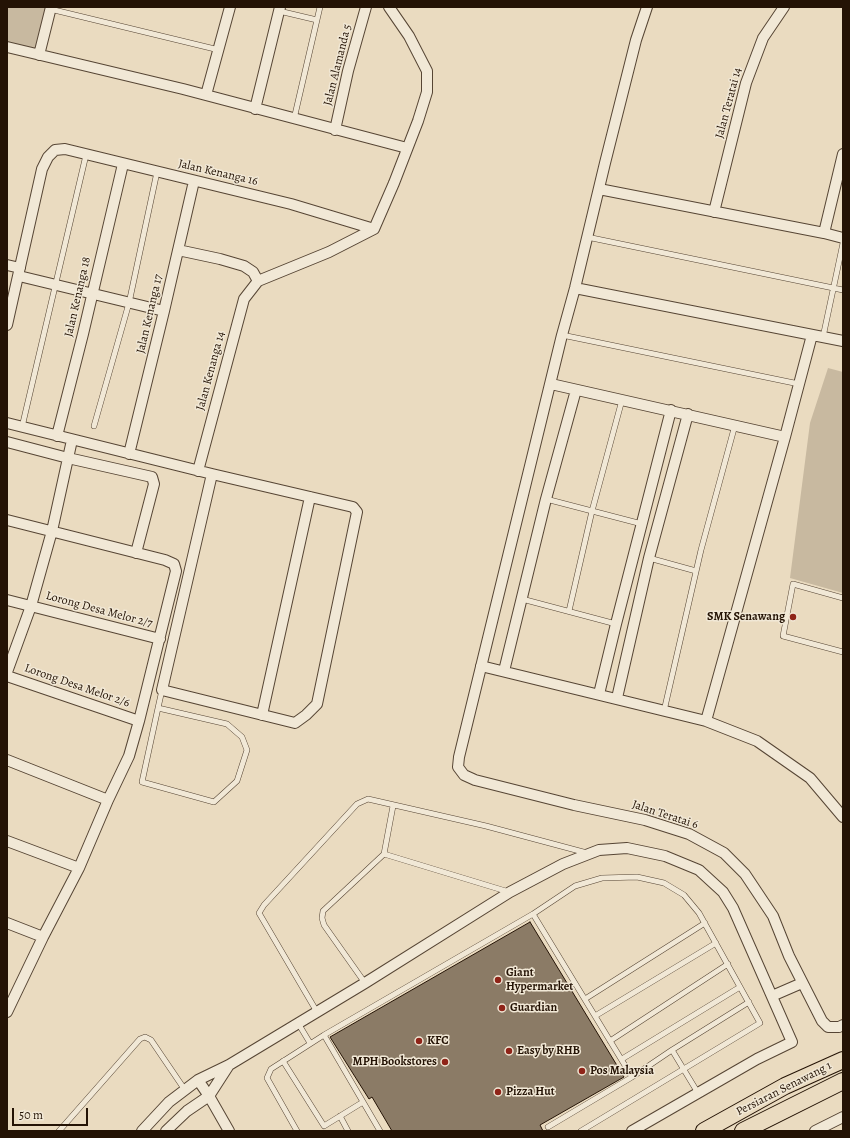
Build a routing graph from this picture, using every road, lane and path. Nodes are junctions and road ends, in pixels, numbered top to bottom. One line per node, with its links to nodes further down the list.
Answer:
1 (230, 7): 11 (street)
2 (320, 7): 9 (lane)
3 (366, 7): 16 (street, Jalan Alamanda 5)
4 (389, 7): 17 (street)
5 (647, 7): 23 (street)
6 (784, 7): 24 (street, Jalan Teratai 14)
7 (50, 8): 11 (lane); 12 (street)
8 (279, 9): 9 (lane); 14 (street)
9 (317, 20): 15 (lane)
10 (7, 47): 12 (street)
11 (219, 50): 13 (street)
12 (39, 56): 13 (street)
13 (206, 96): 14 (street)
14 (256, 109): 15 (street)
15 (294, 119): 16 (street)
16 (335, 130): 17 (street)
17 (407, 148): 25 (street)
18 (86, 154): 20 (street, Jalan Kenanga 16); 32 (street, Jalan Kenanga 16); 34 (lane)
19 (843, 154): 26 (street)
20 (123, 164): 21 (street, Jalan Kenanga 16); 38 (street, Jalan Kenanga 18)
21 (157, 172): 22 (street, Jalan Kenanga 16); 40 (lane)
22 (194, 181): 25 (street, Jalan Kenanga 16); 30 (street, Jalan Kenanga 17)
23 (599, 189): 24 (street); 27 (street)
24 (714, 212): 26 (street)
25 (374, 229): 33 (street)
26 (824, 233): 28 (street)
27 (587, 237): 35 (street); 36 (lane)
28 (843, 238)
29 (843, 243): 36 (lane)
30 (178, 250): 33 (street); 41 (street, Jalan Kenanga 17)
31 (7, 265): 32 (street)
32 (19, 272): 34 (street); 39 (street)
33 (258, 281): 63 (street, Jalan Kenanga 14)
34 (55, 285): 38 (street); 56 (lane)
35 (575, 288): 43 (street); 44 (street)
36 (833, 288): 37 (lane); 45 (lane)
37 (843, 290)
38 (93, 294): 40 (street); 57 (street, Jalan Kenanga 18)
39 (10, 302): 42 (street)
40 (129, 303): 41 (street); 55 (lane)
41 (164, 311): 61 (street, Jalan Kenanga 17)
42 (7, 325)
43 (562, 335): 47 (street); 48 (lane)
44 (812, 335): 45 (street); 48 (street)
45 (823, 337): 46 (street)
46 (843, 341)
47 (550, 384): 49 (street); 82 (street)
48 (799, 384): 58 (street)
49 (576, 390): 50 (street); 66 (street)
50 (622, 400): 51 (street); 67 (lane)
51 (671, 410): 52 (street); 69 (street)
52 (688, 414): 54 (street); 72 (street)
53 (7, 423): 56 (street)
54 (735, 424): 58 (street); 73 (lane)
55 (94, 426)
56 (22, 427): 57 (street)
57 (57, 436): 59 (street)
58 (785, 436): 93 (street)
59 (72, 440): 61 (street); 62 (street)
60 (7, 442): 62 (street)
61 (129, 454): 63 (street)
62 (68, 458): 70 (street); 71 (street)
63 (198, 471): 64 (street)
64 (212, 474): 65 (street); 86 (street)
65 (310, 497): 91 (street); 91 (street)
66 (546, 499): 67 (lane); 75 (street)
67 (592, 511): 69 (lane); 78 (lane)
68 (7, 520): 70 (street)
69 (642, 524): 79 (street)
70 (52, 532): 71 (street); 77 (street)
71 (136, 553): 80 (street)
72 (649, 558): 73 (lane); 88 (street)
73 (696, 571): 90 (lane)
74 (843, 598): 81 (lane)
75 (522, 599): 78 (lane); 83 (street)
76 (7, 600): 77 (street, Lorong Desa Melor 2/7)
77 (31, 606): 80 (street, Lorong Desa Melor 2/7); 84 (street)
78 (569, 611): 79 (lane)
79 (616, 624): 87 (street)
80 (160, 639): 92 (street)
81 (843, 652)
82 (481, 666): 83 (street); 109 (street, Jalan Teratai 6)
83 (504, 671): 87 (street)
84 (7, 672)
85 (7, 676): 92 (street, Lorong Desa Melor 2/6)
86 (162, 690): 89 (lane); 91 (street)
87 (599, 694): 88 (street)
88 (617, 698): 90 (street)
89 (158, 708): 89 (lane)
90 (664, 711): 93 (street)
91 (262, 715)
92 (139, 721): 95 (street)
93 (706, 721): 97 (street)
94 (7, 760): 95 (street)
95 (108, 800): 101 (street)
96 (393, 806): 99 (lane); 100 (lane); 116 (lane)
97 (843, 817)
98 (7, 841): 101 (street)
99 (384, 854): 102 (lane); 110 (lane)
100 (590, 854): 102 (street); 112 (street)
101 (79, 868): 106 (street)
102 (510, 892): 110 (street)
103 (533, 914): 105 (lane); 113 (lane); 120 (lane)
104 (7, 923): 106 (street)
105 (705, 923): 107 (lane); 113 (lane)
106 (43, 937): 115 (street)
107 (716, 943): 108 (lane); 117 (lane)
108 (728, 964): 111 (lane); 121 (lane)
109 (802, 983): 112 (street); 119 (street, Jalan Teratai 6)
110 (365, 984): 116 (street)
111 (740, 987): 114 (lane); 124 (lane)
112 (772, 996): 133 (street)
113 (585, 998): 117 (lane)
114 (749, 1002): 123 (lane); 128 (lane)
115 (8, 1008)
116 (317, 1012): 118 (street)
117 (595, 1016): 121 (lane)
118 (298, 1023): 122 (lane); 127 (street)
119 (843, 1025)
120 (324, 1035): 122 (lane); 135 (lane)
121 (610, 1041): 124 (lane)
122 (310, 1043): 126 (lane)
123 (672, 1050): 128 (lane); 129 (lane)
124 (622, 1059): 129 (lane)
125 (843, 1060): 149 (main road, Persiaran Senawang 1)
126 (283, 1061): 139 (lane); 144 (lane)
127 (229, 1065): 130 (street); 134 (street)
128 (684, 1069): 133 (lane); 147 (lane)
129 (632, 1077): 138 (lane)
130 (198, 1080): 132 (street); 134 (street)
131 (840, 1084): 150 (main road, Persiaran Senawang 1)
132 (185, 1090): 140 (lane); 141 (street)
133 (698, 1093): 148 (street)
134 (208, 1096): 142 (street); 143 (street)
135 (363, 1102): 136 (lane); 146 (lane)
136 (340, 1116): 139 (lane); 145 (lane)
137 (843, 1116): 151 (street)
138 (548, 1127)
139 (325, 1129)
140 (59, 1131)
141 (142, 1131)
142 (166, 1131)
143 (229, 1131)
144 (298, 1131)
145 (348, 1131)
146 (380, 1131)
147 (581, 1131)
148 (632, 1131)
149 (704, 1131)
150 (743, 1131)
151 (815, 1131)

